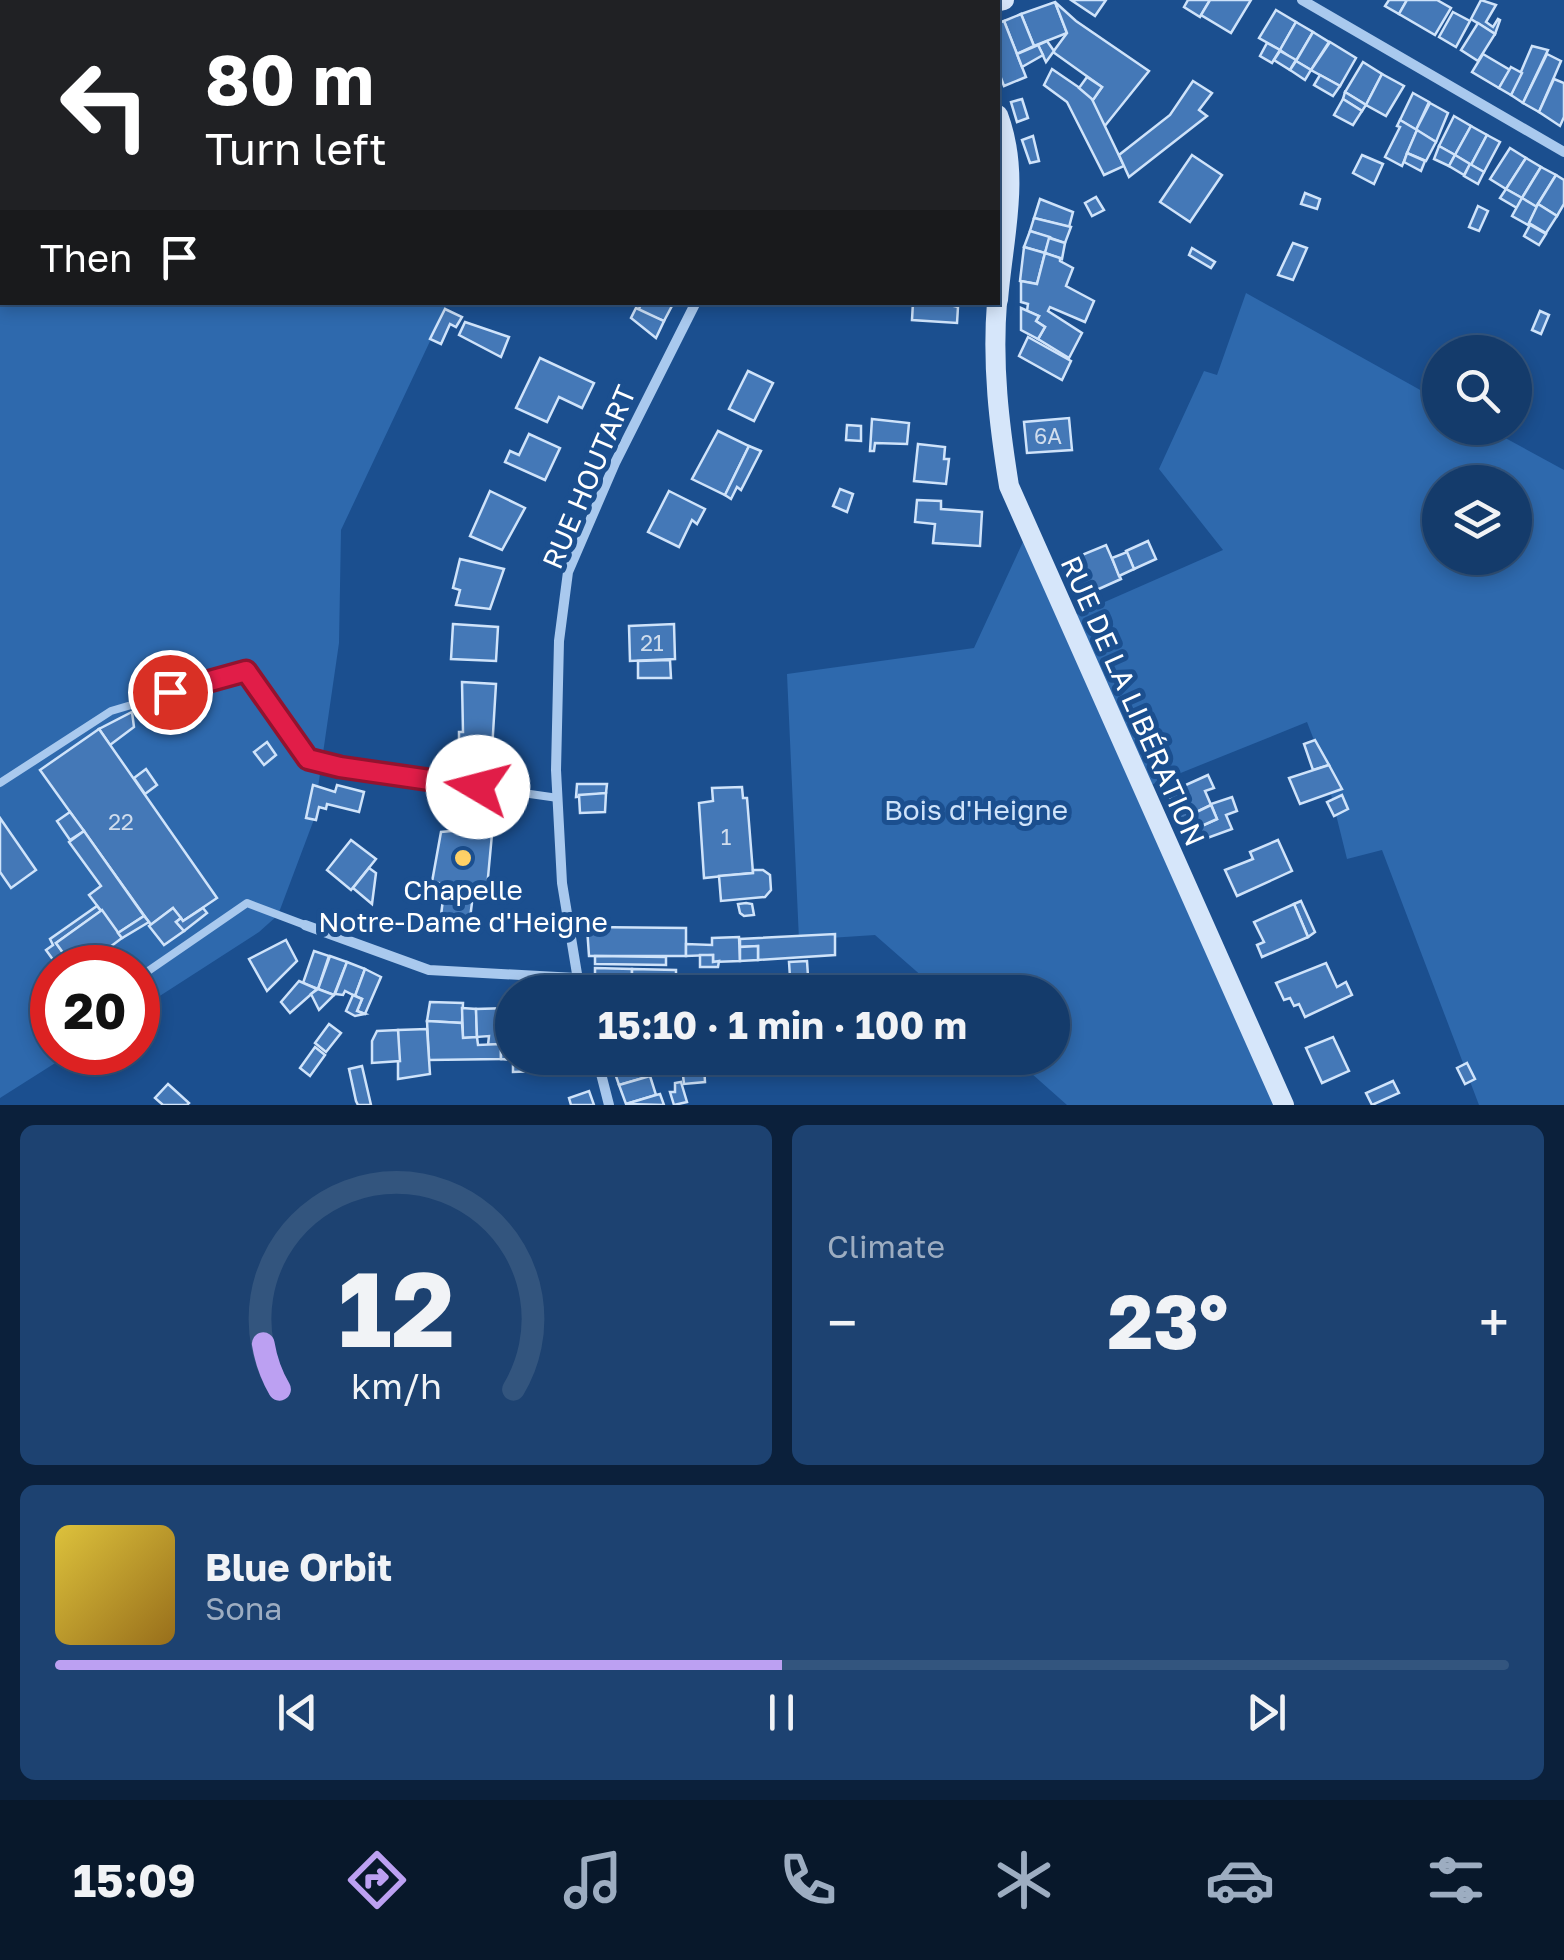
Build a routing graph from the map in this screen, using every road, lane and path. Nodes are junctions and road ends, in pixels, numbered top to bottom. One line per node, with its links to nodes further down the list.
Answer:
1 (1302, 0): 3 (street)
2 (1000, 120): 4 (street, RUE DE LA LIBÉRATION)
3 (1564, 152)
4 (1000, 276)
5 (694, 305): 8 (street, RUE HOUTART)
6 (997, 305): 15 (street, RUE DE LA LIBÉRATION)
7 (0, 783): 8 (lane)
8 (558, 798): 12 (street, RUE HOUTART)
9 (305, 925): 10 (lane); 11 (street)
10 (160, 963)
11 (521, 975)
12 (576, 975)
13 (601, 1075): 14 (street)
14 (609, 1105)
15 (1284, 1105)

